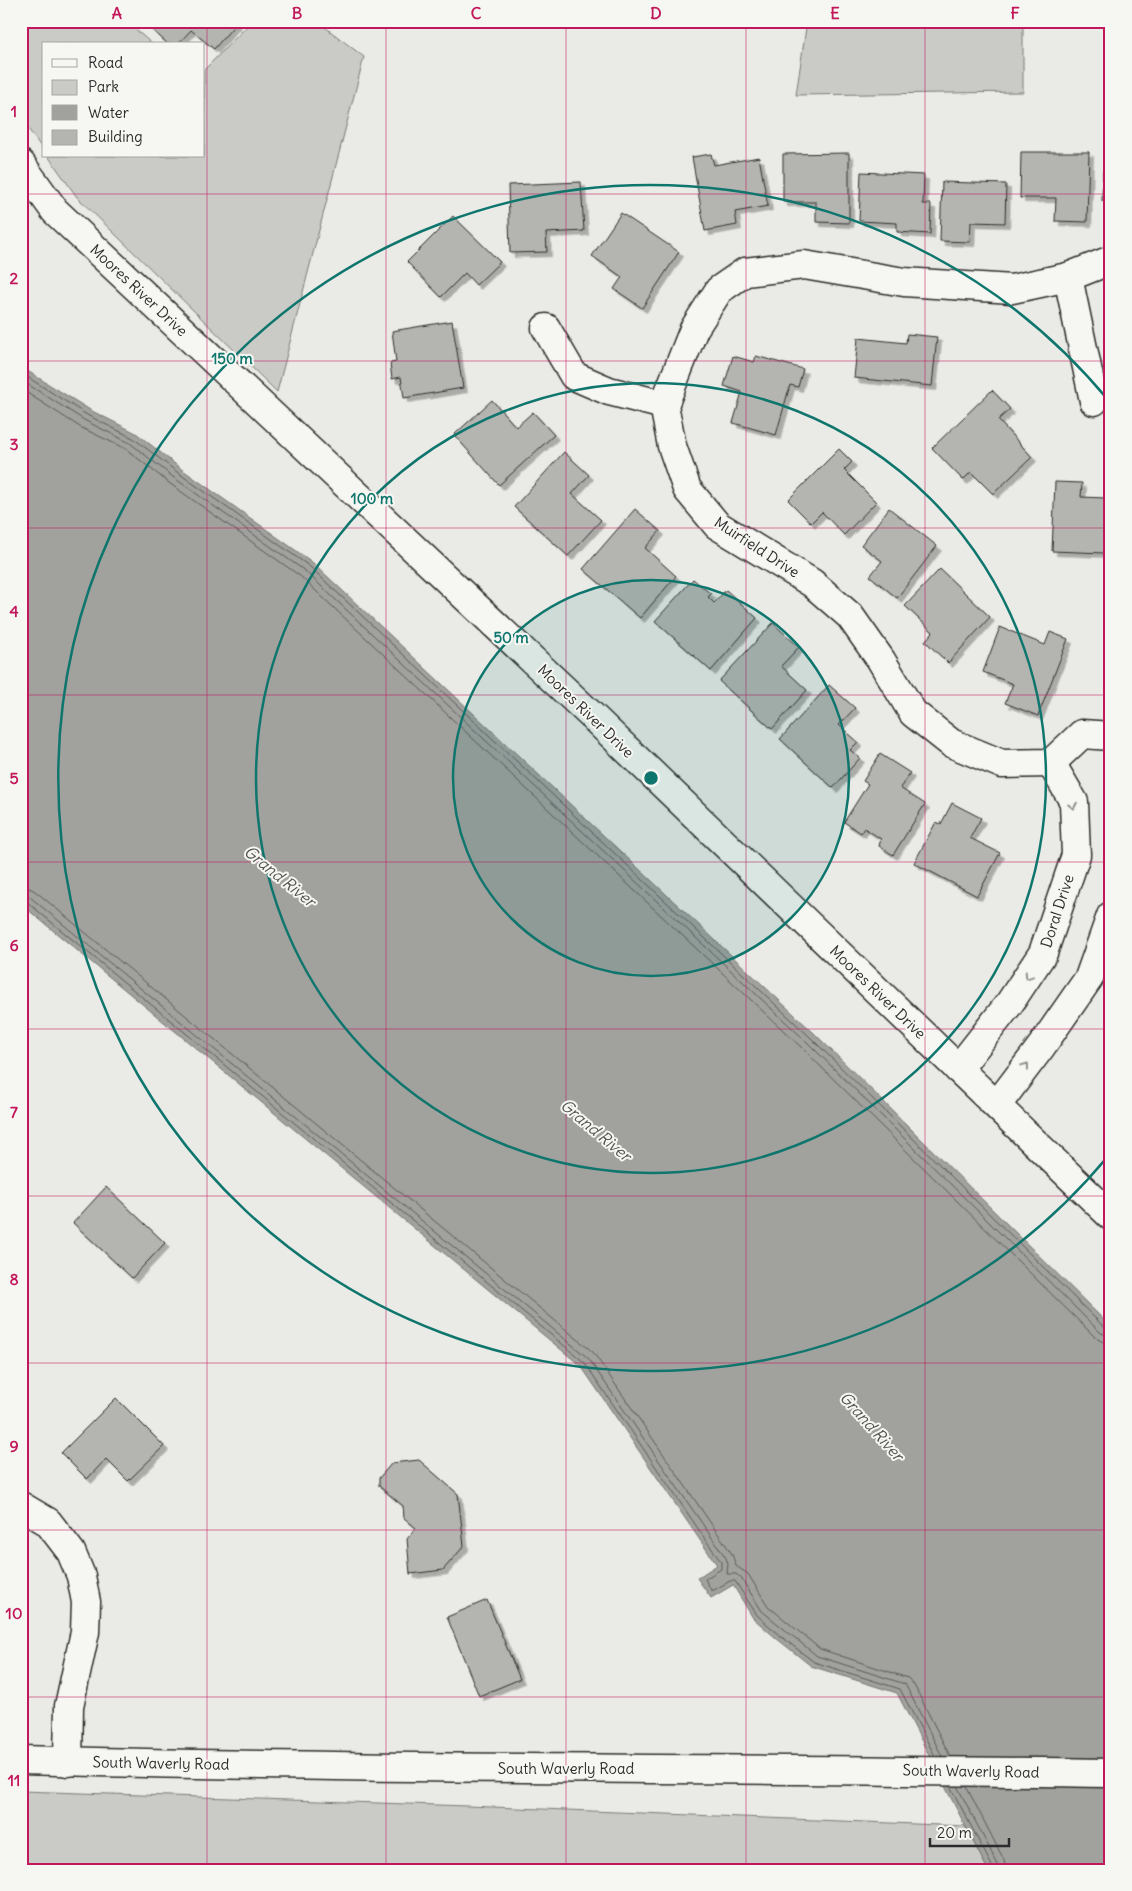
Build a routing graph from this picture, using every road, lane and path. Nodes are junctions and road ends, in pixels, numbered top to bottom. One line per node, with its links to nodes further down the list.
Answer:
1 (21, 164): 10 (street, Moores River Drive)
2 (1111, 260): 3 (street)
3 (1068, 277): 5 (street); 6 (street)
4 (546, 328): 6 (street)
5 (1094, 401)
6 (664, 405): 8 (street, Muirfield Drive)
7 (1111, 736): 8 (street)
8 (1051, 762): 10 (street, Doral Drive, one-way to 10)
9 (1111, 916): 11 (street, one-way to 9)
10 (958, 1069): 11 (street, Moores River Drive)
11 (996, 1105): 12 (street, Moores River Drive)
12 (1111, 1216)
13 (21, 1506): 15 (street)
14 (21, 1760): 15 (street, South Waverly Road)
15 (68, 1762): 16 (street, South Waverly Road)
16 (1111, 1773)

